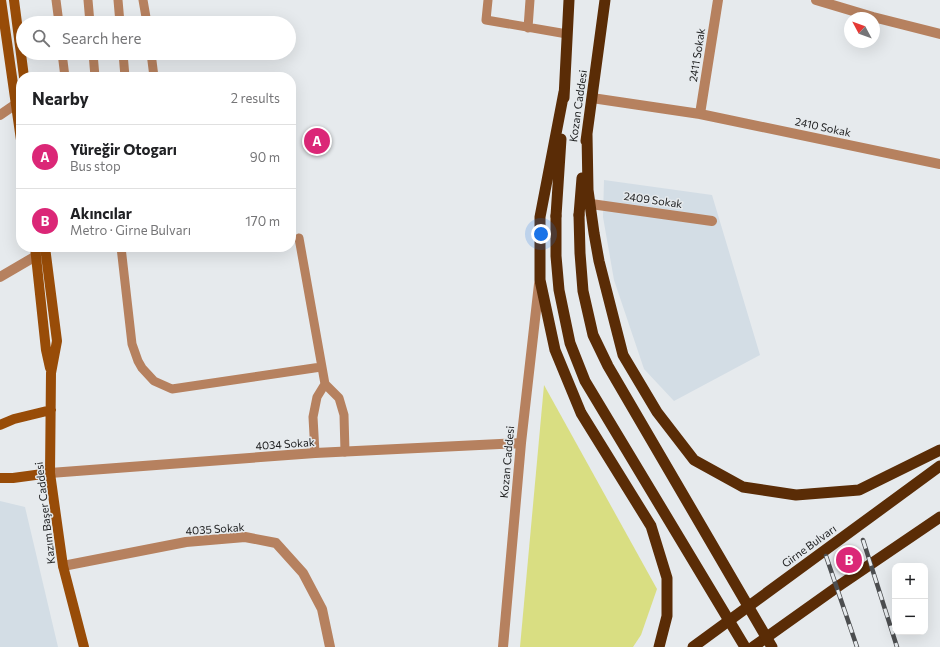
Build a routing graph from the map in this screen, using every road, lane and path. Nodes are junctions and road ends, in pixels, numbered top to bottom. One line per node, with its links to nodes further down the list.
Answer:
1 (1, 0): 21 (main road)
2 (14, 0): 13 (main road)
3 (56, 0): 14 (lane)
4 (88, 0): 15 (lane)
5 (118, 0): 16 (lane)
6 (143, 0): 17 (lane)
7 (488, 0): 18 (lane)
8 (530, 0): 18 (lane)
9 (570, 0): 19 (highway, Kozan Caddesi)
10 (605, 0): 33 (highway, Kozan Caddesi)
11 (718, 0): 36 (street, 2411 Sokak)
12 (816, 0): 20 (street)
13 (16, 16)
14 (58, 16)
15 (89, 16)
16 (119, 16)
17 (146, 16)
18 (528, 28): 19 (lane)
19 (567, 34): 32 (highway, Kozan Caddesi)
20 (940, 34)
21 (4, 40): 34 (main road)
22 (22, 60): 27 (main road)
23 (63, 60): 28 (lane)
24 (94, 60): 29 (lane)
25 (124, 60): 30 (lane)
26 (152, 60): 31 (lane)
27 (23, 72)
28 (64, 72)
29 (95, 72)
30 (125, 72)
31 (153, 72)
32 (564, 92): 46 (highway); 67 (highway, bridge)
33 (592, 98): 36 (street, 2410 Sokak); 37 (highway, Kozan Caddesi)
34 (16, 104): 35 (street)
35 (0, 114)
36 (700, 114): 38 (street, 2410 Sokak)
37 (586, 134): 39 (highway); 70 (highway, Kozan Caddesi, bridge)
38 (940, 164)
39 (591, 204): 40 (street, 2409 Sokak); 53 (highway)
40 (712, 221)
41 (299, 238): 47 (lane)
42 (35, 252): 45 (street); 48 (main road, Kazım Başer Caddesi)
43 (46, 252): 48 (main road, Kazım Başer Caddesi)
44 (123, 252): 47 (lane)
45 (0, 277)
46 (540, 280): 52 (street, Kozan Caddesi); 65 (highway)
47 (321, 367): 49 (lane)
48 (51, 374): 50 (main road, Kazım Başer Caddesi)
49 (325, 384): 54 (lane); 55 (lane)
50 (51, 410): 51 (main road); 57 (main road, Kazım Başer Caddesi)
51 (0, 425)
52 (521, 443): 54 (street, 4034 Sokak); 64 (street, Kozan Caddesi)
53 (940, 450)
54 (345, 452): 55 (street, 4034 Sokak)
55 (315, 453): 57 (street, 4034 Sokak)
56 (940, 466): 66 (highway, Girne Bulvarı)
57 (50, 473): 58 (main road); 60 (main road, Kazım Başer Caddesi)
58 (0, 478)
59 (940, 517): 61 (highway)
60 (63, 566): 62 (main road, Kazım Başer Caddesi); 63 (street, 4035 Sokak)
61 (840, 585): 68 (highway); 69 (highway)
62 (84, 647)
63 (330, 647)
64 (503, 647)
65 (659, 647)
66 (693, 647)
67 (744, 647)
68 (753, 647)
69 (768, 647)
70 (772, 647)

